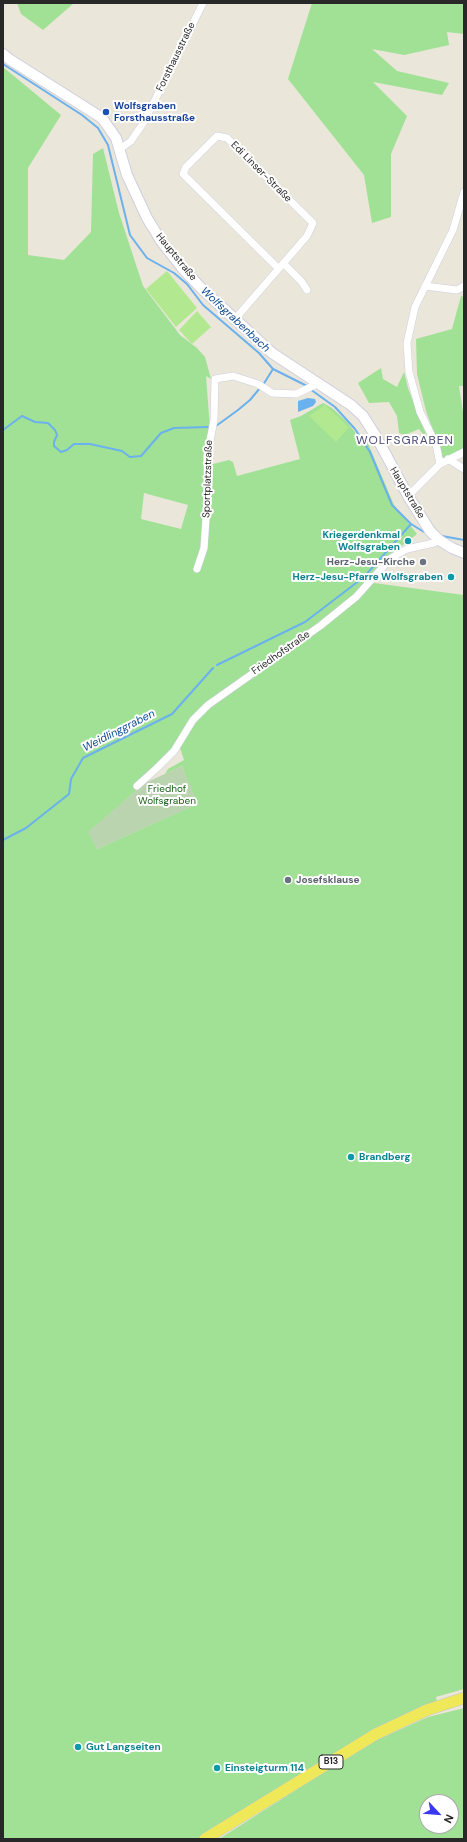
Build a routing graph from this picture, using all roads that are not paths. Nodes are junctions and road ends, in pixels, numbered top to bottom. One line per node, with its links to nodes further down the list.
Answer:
1 (203, 3): 3 (street, Forsthausstraße)
2 (3, 54): 3 (main road, Hauptstraße)
3 (120, 149): 9 (main road, Hauptstraße)
4 (464, 192): 6 (street)
5 (281, 266): 5 (street, Edi Linser-Straße); 8 (street, Edi Linser-Straße); 9 (street, Edi Linser-Straße)
6 (425, 286): 7 (street); 13 (street)
7 (464, 286)
8 (307, 290)
9 (235, 319): 10 (main road, Hauptstraße)
10 (316, 385): 15 (main road, Hauptstraße); 18 (street, Sportplatzstraße)
11 (464, 452): 12 (street)
12 (448, 459): 13 (street); 14 (street)
13 (440, 464): 15 (street)
14 (464, 469)
15 (408, 496): 16 (main road, Hauptstraße)
16 (439, 540): 17 (main road, Hauptstraße); 19 (street, Friedhofstraße)
17 (464, 553)
18 (197, 569)
19 (137, 786)
20 (464, 1698): 21 (main road, B13)
21 (205, 1839)

